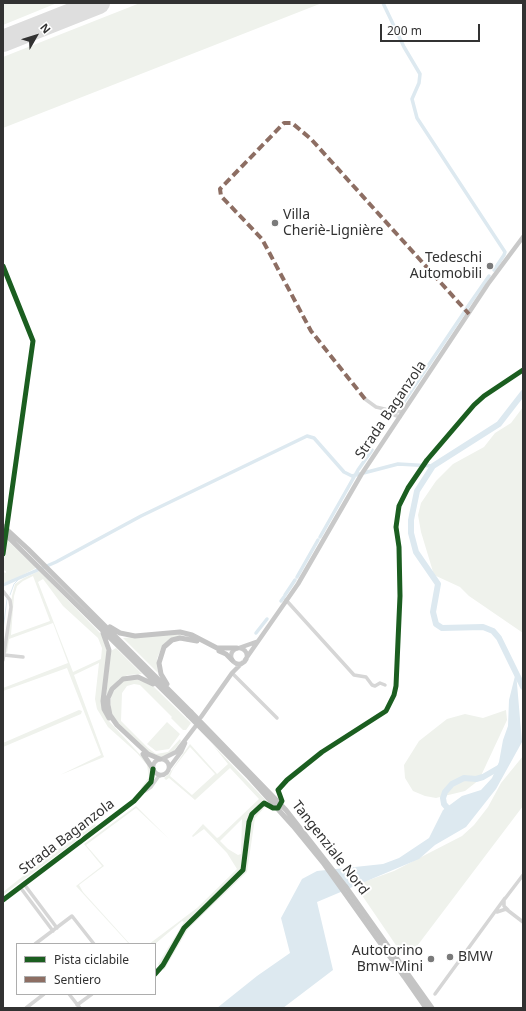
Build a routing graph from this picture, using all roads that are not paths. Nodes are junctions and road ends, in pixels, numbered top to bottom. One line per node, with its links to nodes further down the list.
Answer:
1 (523, 237): 4 (main road, Strada Baganzola)
2 (3, 266): 8 (street)
3 (365, 399): 5 (street)
4 (405, 409): 5 (street); 6 (main road, Strada Baganzola)
5 (393, 412): 6 (street); 7 (street)
6 (400, 417): 7 (main road, Strada Baganzola)
7 (395, 424): 16 (main road, Strada Baganzola)
8 (5, 525): 11 (highway)
9 (3, 532): 11 (highway)
10 (6, 538): 12 (street)
11 (29, 553): 13 (highway)
12 (3, 554)
13 (58, 581): 15 (highway); 17 (highway)
14 (3, 591): 20 (street)
15 (77, 597): 19 (highway); 27 (highway)
16 (286, 600): 18 (main road, Strada Baganzola); 25 (street)
17 (88, 616): 26 (highway); 34 (highway)
18 (256, 642): 19 (main road); 23 (main road, Strada Baganzola)
19 (238, 648): 22 (main road); 23 (main road)
20 (3, 657): 21 (street)
21 (23, 657)
22 (232, 660): 23 (main road); 24 (main road); 27 (highway)
23 (244, 661): 24 (main road, Strada Baganzola)
24 (232, 673): 28 (main road, Strada Baganzola); 29 (street)
25 (385, 685)
26 (180, 708): 27 (highway); 32 (highway)
27 (189, 712): 49 (highway, Tangenziale Nord, bridge)
28 (202, 717)
29 (277, 718)
30 (195, 727): 31 (main road, Strada Baganzola)
31 (186, 741): 32 (main road, Strada Baganzola); 33 (main road, Strada Baganzola)
32 (160, 759): 33 (main road); 34 (main road, Strada Baganzola)
33 (169, 768): 35 (main road, Strada Baganzola)
34 (153, 770): 35 (main road); 36 (street, Strada Baganzola)
35 (162, 775): 36 (street, Strada Baganzola)
36 (144, 792): 38 (street, Strada Baganzola)
37 (523, 875): 40 (street)
38 (24, 884): 39 (street, Strada Baganzola); 45 (street)
39 (20, 887): 41 (street, Strada Baganzola); 46 (street)
40 (505, 898): 42 (street); 43 (street)
41 (3, 900)
42 (508, 910): 43 (street); 44 (street)
43 (493, 915): 50 (street)
44 (523, 922)
45 (57, 928): 46 (street); 48 (street)
46 (53, 931): 47 (street)
47 (36, 943)
48 (93, 943)
49 (405, 974): 56 (highway); 57 (highway)
50 (435, 994)
51 (43, 995): 55 (street)
52 (70, 995): 54 (street)
53 (91, 995): 54 (street)
54 (78, 1006)
55 (26, 1008)
56 (426, 1008)
57 (432, 1008)

